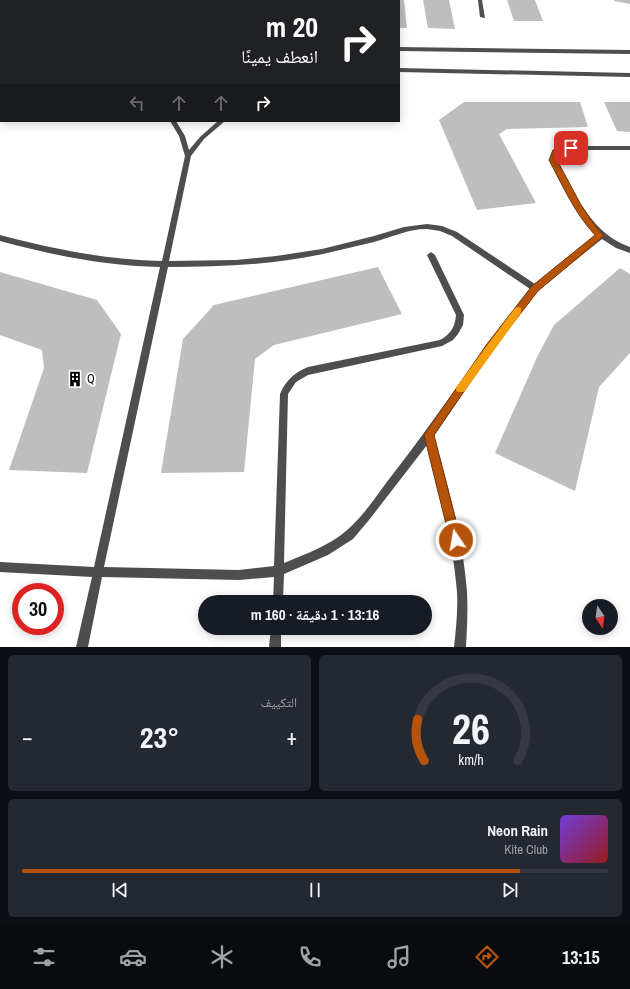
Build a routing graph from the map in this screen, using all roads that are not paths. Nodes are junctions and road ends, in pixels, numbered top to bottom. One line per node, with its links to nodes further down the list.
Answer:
1 (480, 0): 2 (street)
2 (483, 16)
3 (400, 50): 4 (street)
4 (630, 52)
5 (400, 70): 6 (street)
6 (630, 75)
7 (174, 122): 10 (street)
8 (221, 122): 10 (street)
9 (630, 148): 11 (street)
10 (188, 156): 15 (street)
11 (600, 236): 13 (street); 16 (street)
12 (0, 238): 15 (street)
13 (630, 250)
14 (431, 255): 19 (street)
15 (165, 264): 16 (street); 20 (street)
16 (535, 288): 17 (street)
17 (429, 435): 19 (street); 25 (street)
18 (0, 567): 20 (street)
19 (279, 571): 20 (street); 21 (street)
20 (99, 572): 23 (street)
21 (278, 595)
22 (276, 635): 24 (street)
23 (82, 647)
24 (276, 647)
25 (460, 647)

